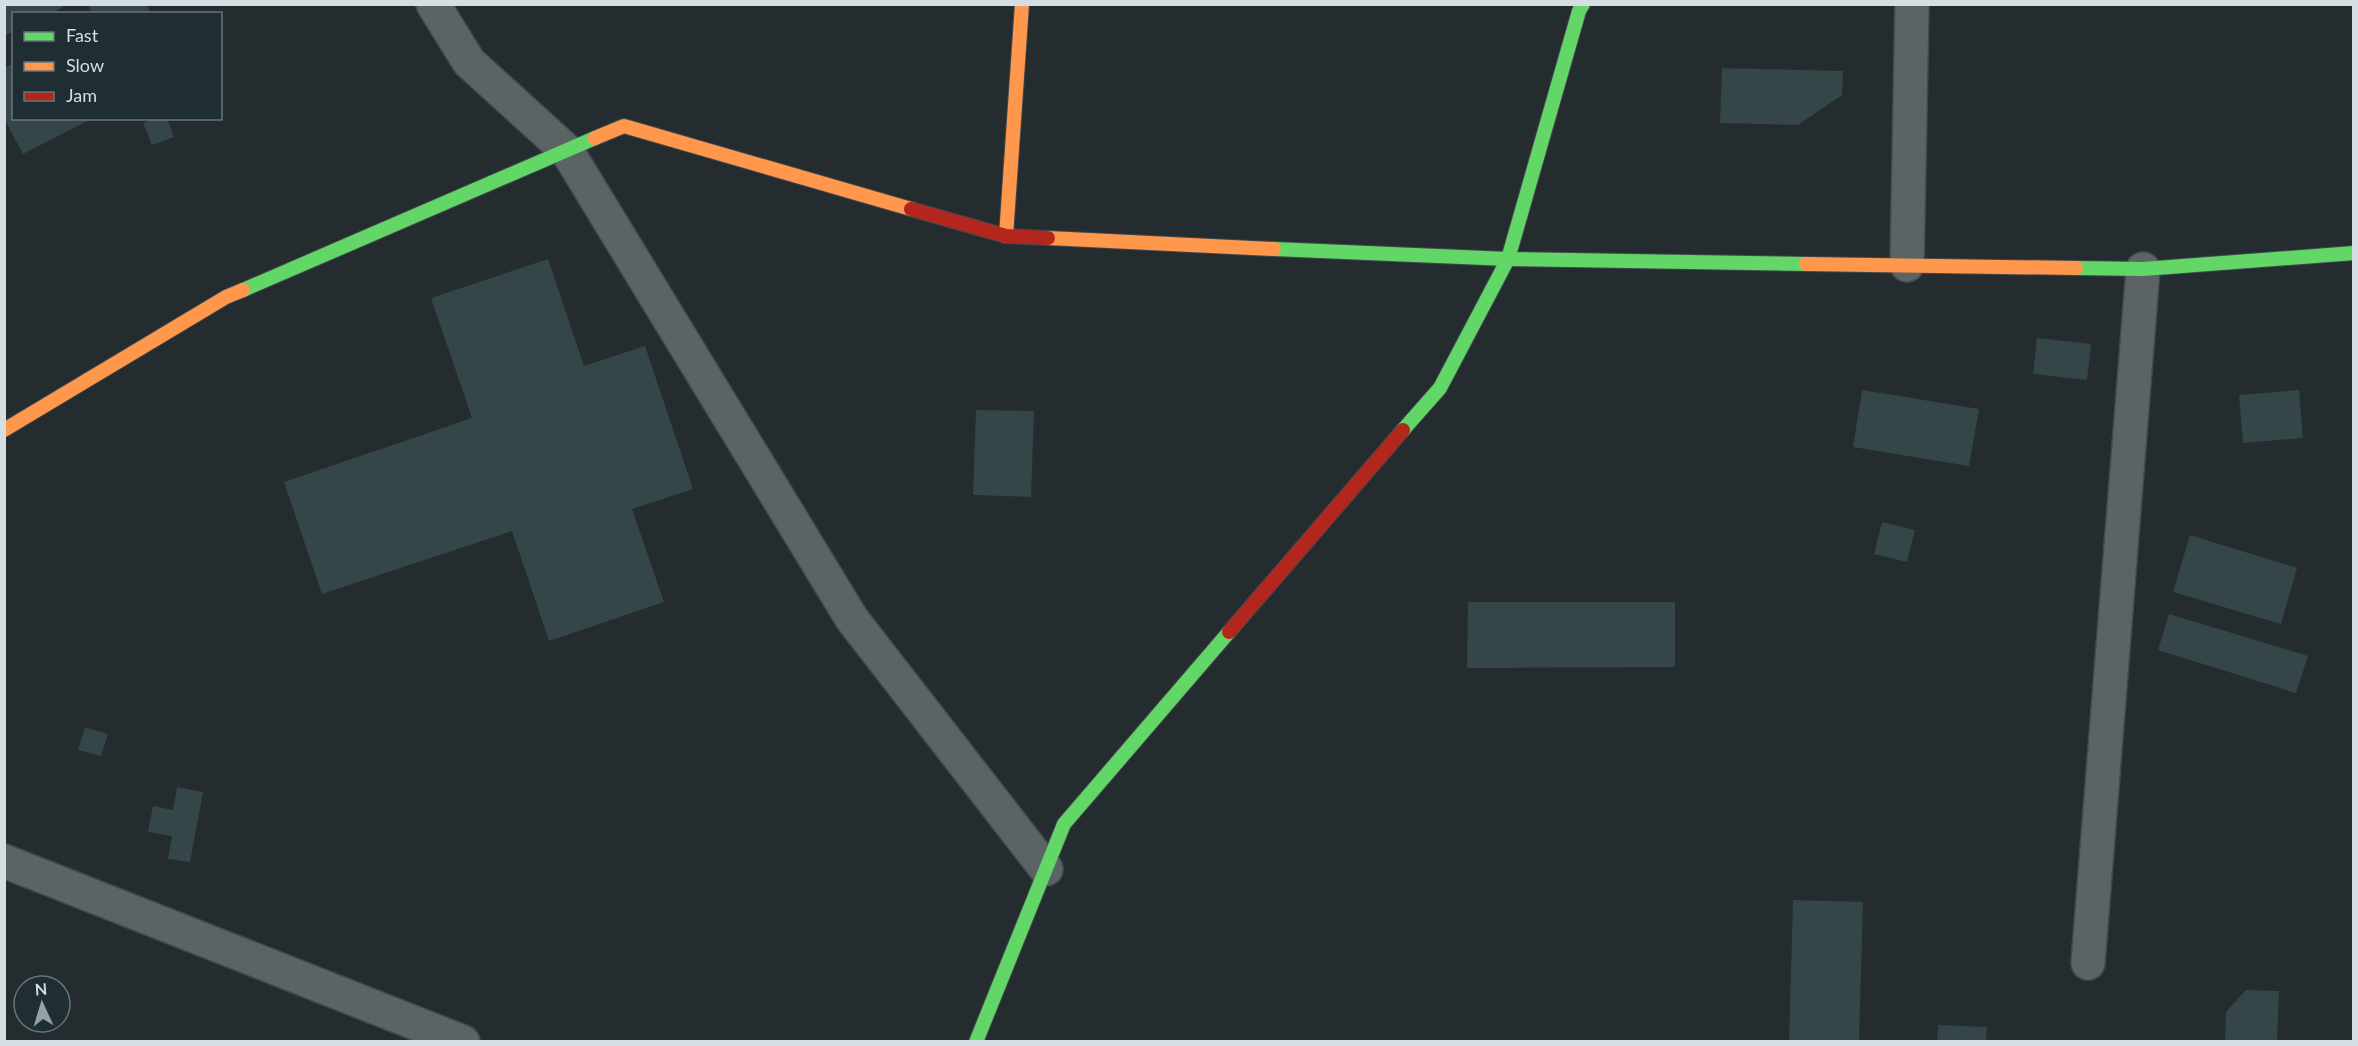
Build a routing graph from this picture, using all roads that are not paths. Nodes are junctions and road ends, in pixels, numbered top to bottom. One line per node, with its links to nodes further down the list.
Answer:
1 (433, 4): 5 (street)
2 (1022, 4): 6 (street)
3 (1583, 4): 8 (street)
4 (1912, 4): 9 (street)
5 (567, 151): 6 (street); 11 (street); 13 (street)
6 (1006, 236): 8 (street)
7 (2354, 253): 10 (street)
8 (1508, 259): 9 (street); 13 (street)
9 (1906, 265): 10 (street)
10 (2143, 269): 14 (street)
11 (4, 430)
12 (4, 861): 15 (street)
13 (1046, 869): 16 (street)
14 (2088, 963)
15 (463, 1041)
16 (976, 1041)

